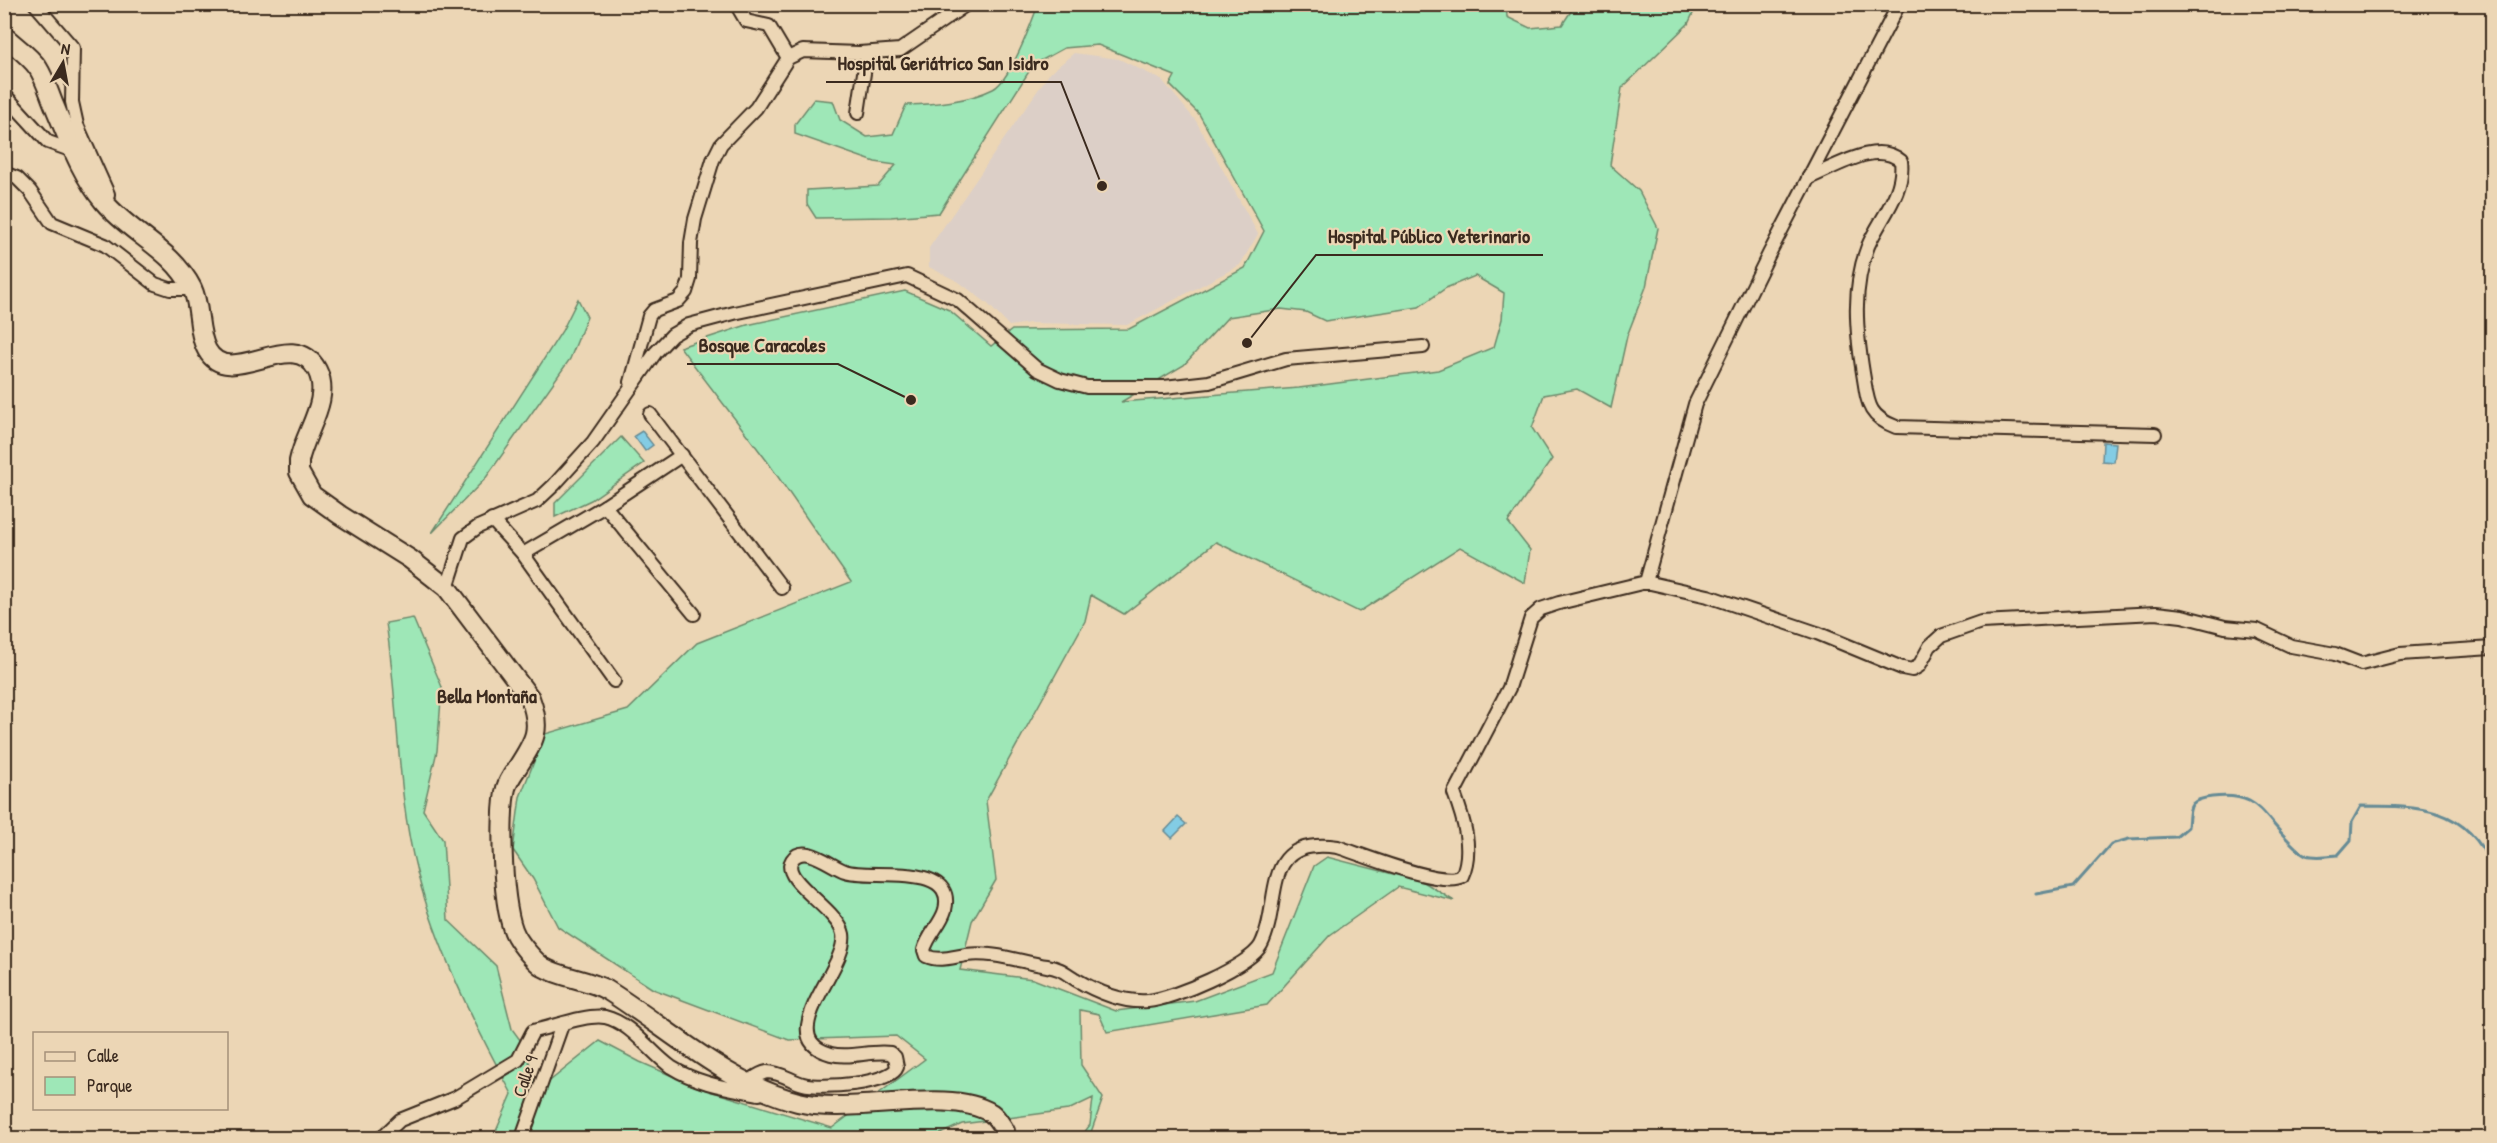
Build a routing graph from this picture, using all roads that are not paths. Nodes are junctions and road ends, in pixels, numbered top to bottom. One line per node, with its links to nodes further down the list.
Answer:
1 (35, 4): 13 (street)
2 (736, 4): 7 (street)
3 (967, 4): 6 (street)
4 (1899, 4): 12 (street)
5 (4, 36): 10 (main road)
6 (867, 53): 7 (street); 9 (street)
7 (788, 58): 16 (street)
8 (4, 94): 10 (street)
9 (858, 113)
10 (76, 152): 13 (main road)
11 (4, 173): 14 (street)
12 (1808, 178): 18 (street); 23 (street)
13 (106, 205): 14 (main road)
14 (193, 289): 24 (main road)
15 (1423, 347): 16 (street)
16 (630, 389): 21 (street)
17 (650, 414): 19 (street)
18 (2155, 434)
19 (682, 455): 20 (street); 25 (street)
20 (606, 506): 22 (street); 26 (street)
21 (492, 520): 22 (street); 24 (street)
22 (523, 554): 28 (street)
23 (1646, 582): 27 (street); 30 (street)
24 (447, 588): 30 (main road)
25 (782, 588)
26 (694, 614)
27 (2493, 648)
28 (614, 681)
29 (562, 1025): 31 (street); 32 (street); 33 (street, Calle 9)
30 (747, 1083): 31 (main road)
31 (798, 1102): 34 (main road)
32 (381, 1138)
33 (522, 1138)
34 (1005, 1138)

